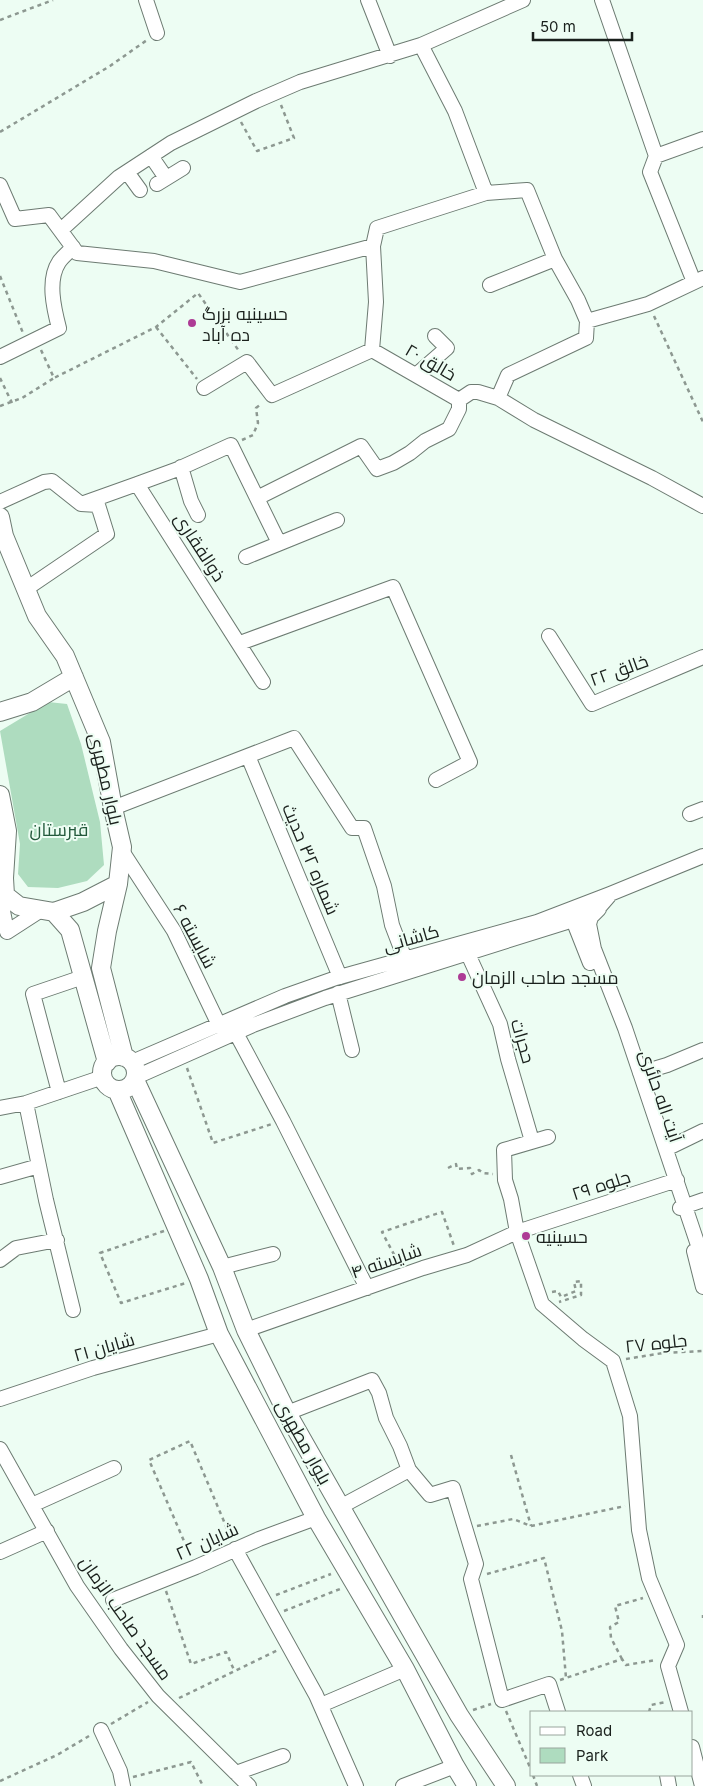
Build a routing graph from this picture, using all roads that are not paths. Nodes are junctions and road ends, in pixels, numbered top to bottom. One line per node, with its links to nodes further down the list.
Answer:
1 (146, 0): 5 (street)
2 (368, 0): 7 (street)
3 (523, 0): 6 (street)
4 (602, 0): 10 (street)
5 (157, 33)
6 (421, 45): 7 (street); 15 (street)
7 (390, 56): 9 (street)
8 (703, 139): 10 (street)
9 (151, 156): 11 (street); 12 (street)
10 (656, 156): 20 (street)
11 (183, 168)
12 (127, 172): 14 (street); 16 (street)
13 (0, 186): 16 (street)
14 (140, 190)
15 (486, 193): 17 (street); 19 (street)
16 (60, 230): 18 (street)
17 (374, 246): 18 (street); 24 (street)
18 (73, 247): 25 (street)
19 (555, 259): 21 (street); 22 (street)
20 (698, 280): 22 (street)
21 (490, 285)
22 (587, 321): 28 (street)
23 (436, 336): 26 (street)
24 (372, 350): 26 (street, خالق ۲۰); 27 (street)
25 (0, 357)
26 (416, 375): 29 (street, خالق ۲۰)
27 (204, 388)
28 (498, 398): 29 (street, خالق ۲۰); 35 (street, خالق ۲۰)
29 (458, 400): 32 (street)
30 (182, 467): 31 (street); 32 (street); 36 (street)
31 (137, 484): 34 (street); 43 (street, ذوالفقاری)
32 (257, 498): 39 (street)
33 (0, 502): 34 (street)
34 (81, 504): 41 (street)
35 (703, 506)
36 (198, 516)
37 (0, 517): 41 (main road, بلوار مطهری)
38 (337, 520): 39 (street)
39 (279, 543): 40 (street)
40 (246, 557)
41 (26, 589): 45 (main road, بلوار مطهری)
42 (549, 636): 44 (street, خالق ۲۲)
43 (240, 644): 46 (street, ذوالفقاری); 49 (street)
44 (703, 657)
45 (74, 677): 47 (main road); 51 (main road, بلوار مطهری)
46 (264, 682)
47 (0, 712)
48 (248, 756): 51 (street); 64 (street); 66 (street, شماره ۳۲ حدیث)
49 (436, 780)
50 (0, 795): 55 (main road)
51 (112, 808): 52 (main road, بلوار مطهری)
52 (122, 851): 56 (main road, بلوار مطهری); 68 (street, شایسته ۶)
53 (703, 856): 57 (street, کاشانی)
54 (703, 865): 59 (street, کاشانی)
55 (3, 884): 58 (main road); 62 (street)
56 (118, 884): 58 (main road); 72 (main road, بلوار مطهری)
57 (610, 894): 59 (street); 61 (street, کاشانی)
58 (47, 911): 62 (street); 65 (main road)
59 (596, 911): 60 (street, کاشانی); 74 (street, آیت اله حائری)
60 (573, 920): 61 (street); 63 (street, کاشانی); 85 (street, آیت اله حائری)
61 (537, 922): 64 (street, کاشانی)
62 (3, 935)
63 (468, 954): 67 (street, کاشانی); 81 (street, حجرات)
64 (405, 959): 66 (street, کاشانی)
65 (83, 977): 73 (main road); 76 (street)
66 (340, 977): 68 (street, کاشانی)
67 (338, 993): 69 (street, کاشانی); 70 (street)
68 (219, 1025): 69 (street); 72 (street, کاشانی)
69 (236, 1033): 72 (street, کاشانی); 96 (street)
70 (352, 1050)
71 (703, 1050): 74 (street)
72 (132, 1069): 73 (main road); 75 (main road); 94 (main road, بلوار مطهری)
73 (105, 1070): 75 (main road); 76 (street)
74 (640, 1072): 82 (street, آیت اله حائری)
75 (116, 1090): 99 (main road, بلوار مطهری)
76 (59, 1092): 77 (street)
77 (26, 1103): 78 (street); 83 (street)
78 (0, 1108)
79 (703, 1131): 82 (street)
80 (548, 1137): 81 (street)
81 (532, 1141): 89 (street)
82 (666, 1149): 85 (street, آیت اله حائری)
83 (39, 1166): 84 (street); 90 (street)
84 (0, 1177)
85 (674, 1181): 87 (street, آیت اله حائری); 88 (street, جلوه ۲۹)
86 (703, 1200): 87 (street)
87 (683, 1207): 93 (street, آیت اله حائری); 95 (street, آیت اله حائری)
88 (538, 1226): 89 (street, شایسته ۴)
89 (517, 1232): 96 (street, شایسته ۴); 116 (street)
90 (57, 1240): 92 (street); 97 (street)
91 (273, 1254): 94 (street)
92 (0, 1260)
93 (703, 1260)
94 (222, 1267): 98 (main road, بلوار مطهری)
95 (703, 1287)
96 (367, 1288): 98 (street, شایسته ۴)
97 (73, 1310)
98 (246, 1330): 101 (main road, بلوار مطهری)
99 (219, 1334): 100 (street, شایان ۲۱); 107 (main road, بلوار مطهری)
100 (0, 1400)
101 (287, 1413): 104 (street); 106 (main road, بلوار مطهری)
102 (0, 1449): 105 (street, مسجد صاحب الزمان)
103 (114, 1468): 105 (street)
104 (409, 1470): 106 (street); 117 (street)
105 (32, 1505): 108 (street, مسجد صاحب الزمان)
106 (340, 1507): 111 (main road, بلوار مطهری)
107 (316, 1518): 109 (street, شایان ۲۲); 113 (main road, بلوار مطهری)
108 (47, 1531): 110 (street); 122 (street, مسجد صاحب الزمان)
109 (235, 1549): 112 (street, شایان ۲۲); 115 (street)
110 (0, 1552)
111 (392, 1597): 113 (main road); 128 (main road, بلوار مطهری)
112 (113, 1600)
113 (371, 1609): 114 (main road, بلوار مطهری)
114 (405, 1669): 115 (street); 121 (main road, بلوار مطهری)
115 (321, 1705): 125 (street)
116 (679, 1706)
117 (558, 1711)
118 (101, 1730): 123 (street)
119 (693, 1755): 129 (street)
120 (283, 1756): 122 (street)
121 (455, 1766): 126 (street); 127 (main road, بلوار مطهری)
122 (236, 1773): 124 (street, مسجد صاحب الزمان)
123 (122, 1783)
124 (249, 1786)
125 (356, 1786)
126 (403, 1786)
127 (467, 1786)
128 (506, 1786)
129 (702, 1786)

